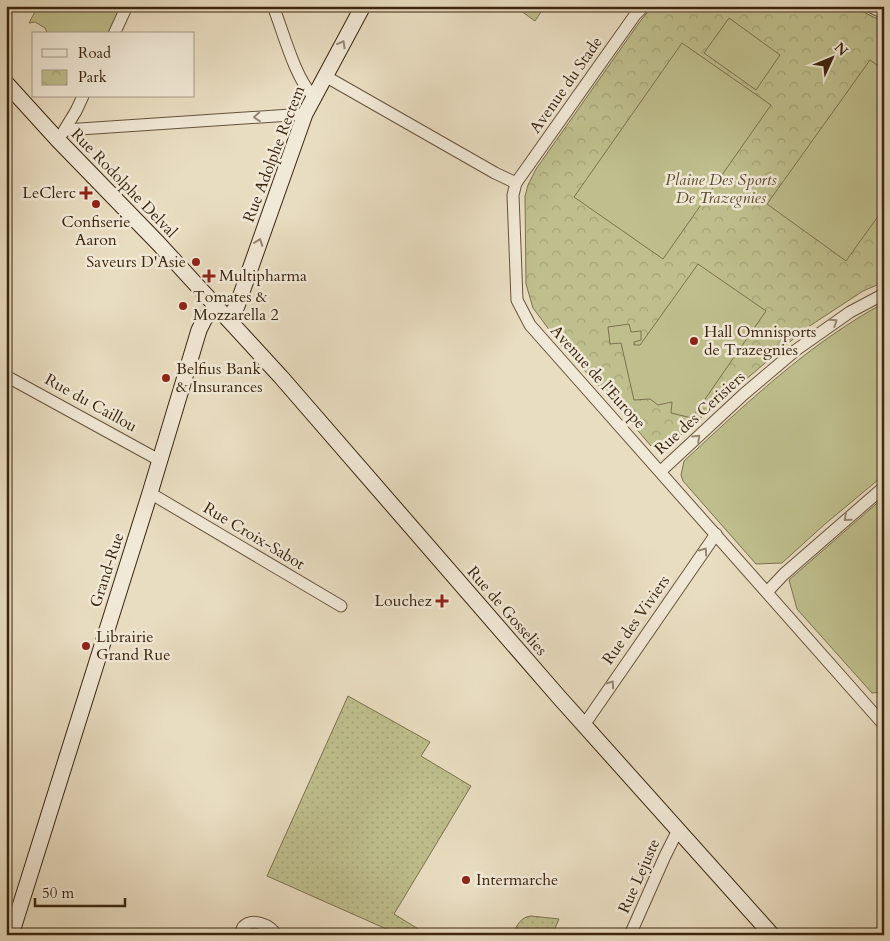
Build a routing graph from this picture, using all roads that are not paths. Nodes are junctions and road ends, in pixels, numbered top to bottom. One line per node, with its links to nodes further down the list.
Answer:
1 (127, 6): 7 (street)
2 (273, 6): 10 (street)
3 (363, 6): 8 (main road, Rue Adolphe Rectem, one-way to 3)
4 (644, 6): 14 (street, Avenue du Stade)
5 (869, 6): 6 (street)
6 (884, 13)
7 (115, 32)
8 (325, 76): 10 (main road, Rue Adolphe Rectem); 14 (street)
9 (6, 83): 13 (main road, Rue Rodolphe Delval)
10 (314, 96): 12 (main road, Rue Adolphe Rectem)
11 (82, 98): 13 (street)
12 (305, 114): 13 (street, one-way to 13); 17 (main road, Rue Adolphe Rectem, one-way to 12)
13 (61, 134): 16 (main road, Rue Rodolphe Delval)
14 (516, 183): 20 (street, Avenue de l'Europe)
15 (884, 294): 20 (street, Rue des Cerisiers, one-way to 15)
16 (217, 307): 17 (main road, Rue de Gosselies); 19 (main road, Grand-Rue)
17 (228, 319): 27 (main road, Rue de Gosselies)
18 (6, 376): 19 (street, Rue du Caillou)
19 (160, 460): 22 (main road, Grand-Rue)
20 (661, 471): 23 (street, Avenue de l'Europe)
21 (884, 487): 24 (street, one-way to 24)
22 (150, 493): 25 (street, Rue Croix-Sabot); 29 (main road, Grand-Rue)
23 (716, 534): 24 (street, Avenue de l'Europe); 27 (street, Rue des Viviers, one-way to 23)
24 (767, 592): 26 (street, Avenue de l'Europe)
25 (341, 606)
26 (881, 718)
27 (584, 725): 28 (main road, Rue de Gosselies)
28 (678, 830): 32 (street, Rue Lejuste); 33 (main road, Rue de Gosselies)
29 (11, 935)
30 (240, 935): 31 (street)
31 (276, 935)
32 (630, 935)
33 (772, 935)

